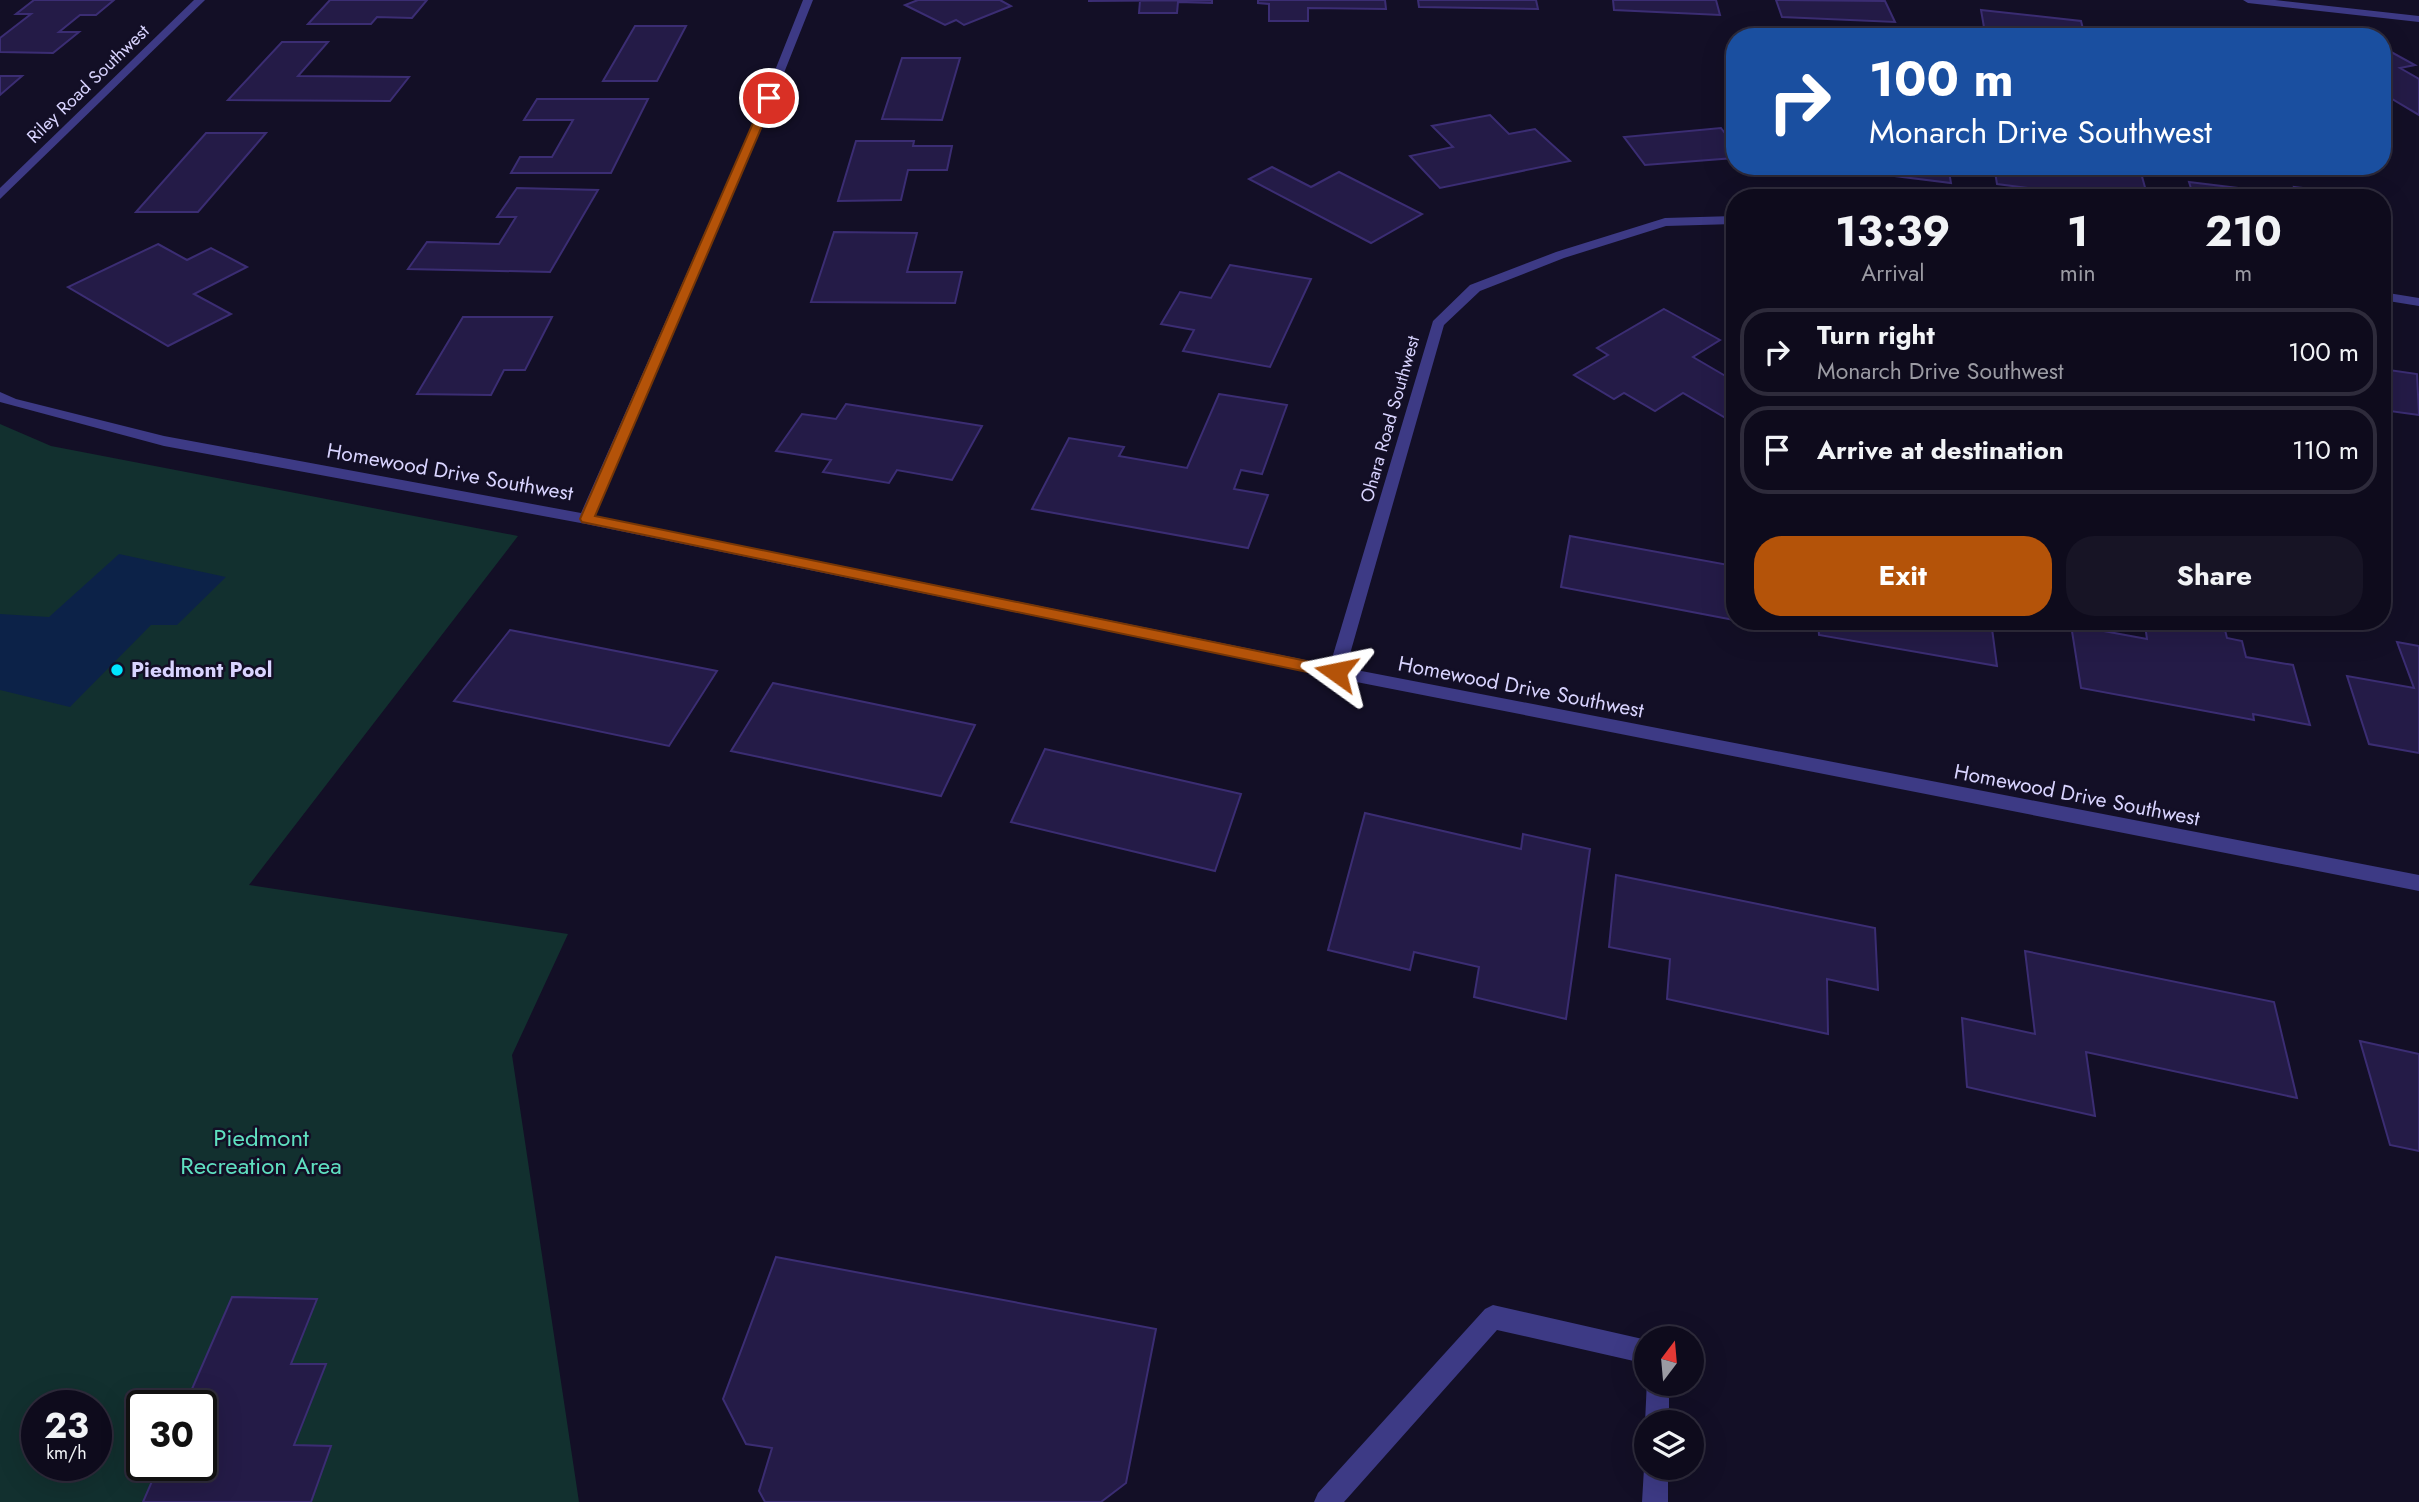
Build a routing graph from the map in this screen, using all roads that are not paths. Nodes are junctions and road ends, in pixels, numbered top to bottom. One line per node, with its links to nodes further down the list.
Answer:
1 (201, 0): 5 (street, Riley Road Southwest)
2 (807, 0): 10 (street)
3 (2248, 0): 4 (street)
4 (2419, 19)
5 (0, 195)
6 (1726, 220): 11 (street, Ohara Road Southwest)
7 (2391, 297): 8 (street)
8 (2419, 302)
9 (0, 396): 10 (street, Homewood Drive Southwest)
10 (586, 519): 11 (street, Homewood Drive Southwest)
11 (1336, 672): 12 (street, Homewood Drive Southwest)
12 (2419, 883)
13 (1634, 1349): 15 (street)
14 (1656, 1480): 16 (street)
15 (1326, 1502)
16 (1655, 1502)

